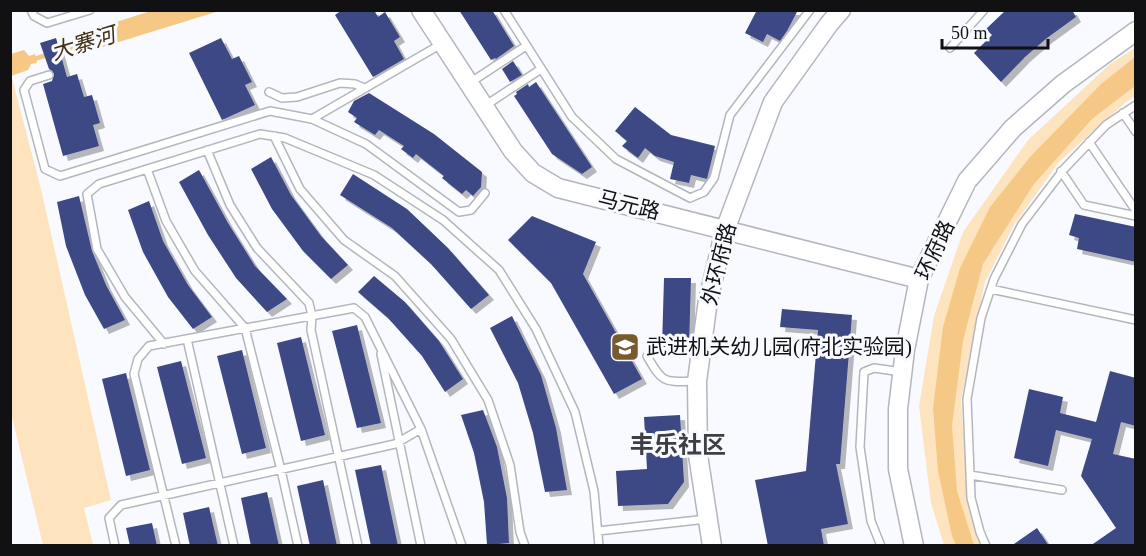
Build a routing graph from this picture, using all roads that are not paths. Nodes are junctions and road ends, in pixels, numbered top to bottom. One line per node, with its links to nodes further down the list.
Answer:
1 (31, 10): 2 (lane)
2 (90, 10)
3 (422, 10): 9 (street, 马元路)
4 (504, 10): 10 (lane)
5 (810, 10): 12 (lane)
6 (841, 10): 30 (street, 外环府路)
7 (984, 10): 11 (lane)
8 (1136, 31): 31 (street, 环府路)
9 (443, 43): 14 (street, 马元路); 15 (lane)
10 (526, 46): 12 (lane); 14 (lane)
11 (950, 48)
12 (541, 69): 18 (lane)
13 (50, 75): 20 (lane)
14 (469, 83): 18 (street, 马元路)
15 (364, 88): 16 (lane); 20 (lane)
16 (269, 92)
17 (1136, 105): 19 (lane)
18 (484, 106): 30 (street, 马元路)
19 (1123, 113): 21 (lane); 23 (lane)
20 (312, 118): 27 (lane)
21 (1136, 132)
22 (274, 136): 24 (lane); 51 (lane); 59 (lane)
23 (1089, 142): 26 (lane); 28 (lane)
24 (207, 150): 25 (lane); 33 (lane)
25 (147, 169): 35 (lane); 37 (lane)
26 (1062, 171): 29 (lane); 32 (lane)
27 (485, 193)
28 (1136, 211)
29 (1136, 216)
30 (725, 230): 31 (street, 马元路); 41 (street, 外环府路)
31 (919, 279): 40 (street, 环府路)
32 (990, 288): 34 (lane); 46 (lane)
33 (312, 316): 35 (lane); 38 (lane); 44 (lane)
34 (1136, 321)
35 (245, 328): 36 (lane); 45 (lane)
36 (188, 339): 37 (lane); 47 (lane)
37 (164, 344): 49 (lane)
38 (378, 345): 42 (lane); 43 (lane)
39 (646, 356): 41 (lane)
40 (902, 372): 62 (lane); 63 (street, 环府路)
41 (697, 381): 50 (street, 外环府路)
42 (421, 429): 43 (lane); 58 (lane)
43 (399, 442): 44 (lane); 57 (lane)
44 (339, 457): 45 (lane); 56 (lane)
45 (281, 470): 47 (lane); 55 (lane)
46 (970, 475): 48 (lane); 64 (lane)
47 (220, 483): 49 (lane); 54 (lane)
48 (1062, 490)
49 (164, 495): 52 (lane); 53 (lane)
50 (707, 519): 51 (lane); 61 (street, 外环府路)
51 (598, 531): 60 (lane)
52 (115, 546)
53 (176, 546)
54 (234, 546)
55 (298, 546)
56 (358, 546)
57 (421, 546)
58 (462, 546)
59 (525, 546)
60 (599, 546)
61 (712, 546)
62 (881, 546)
63 (914, 546)
64 (986, 546)

